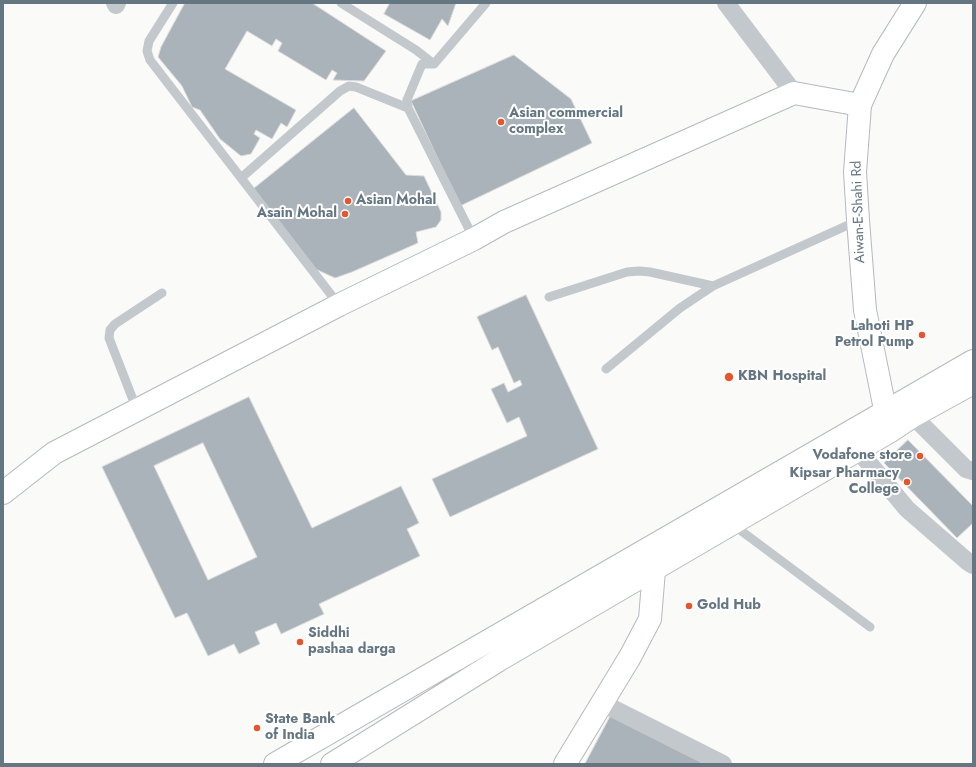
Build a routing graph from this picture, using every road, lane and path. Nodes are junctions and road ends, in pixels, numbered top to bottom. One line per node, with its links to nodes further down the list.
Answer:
1 (173, 3): 10 (lane)
2 (341, 3): 6 (lane)
3 (486, 3): 6 (lane)
4 (726, 3): 7 (street)
5 (914, 3): 8 (main road, Aiwan-E-Shahi Rd)
6 (434, 64): 9 (lane)
7 (794, 92): 8 (main road); 12 (main road)
8 (860, 105): 11 (main road, Aiwan-E-Shahi Rd)
9 (408, 108): 10 (lane); 12 (lane)
10 (241, 178): 16 (lane)
11 (858, 220): 13 (lane); 22 (main road, Aiwan-E-Shahi Rd)
12 (474, 239): 16 (main road)
13 (713, 286): 15 (lane); 18 (lane)
14 (162, 293): 20 (lane)
15 (549, 297)
16 (338, 305): 20 (main road)
17 (973, 361): 22 (main road)
18 (606, 369)
19 (973, 383): 21 (main road)
20 (137, 410): 25 (main road)
21 (913, 416): 22 (main road); 24 (street)
22 (887, 422): 23 (main road); 31 (main road)
23 (858, 450): 26 (main road); 27 (street)
24 (973, 471)
25 (3, 493)
26 (732, 524): 28 (main road); 29 (lane)
27 (973, 564)
28 (654, 570): 30 (main road); 32 (main road)
29 (870, 627)
30 (602, 703): 33 (main road); 34 (street)
31 (275, 764)
32 (332, 764)
33 (565, 764)
34 (723, 764)

